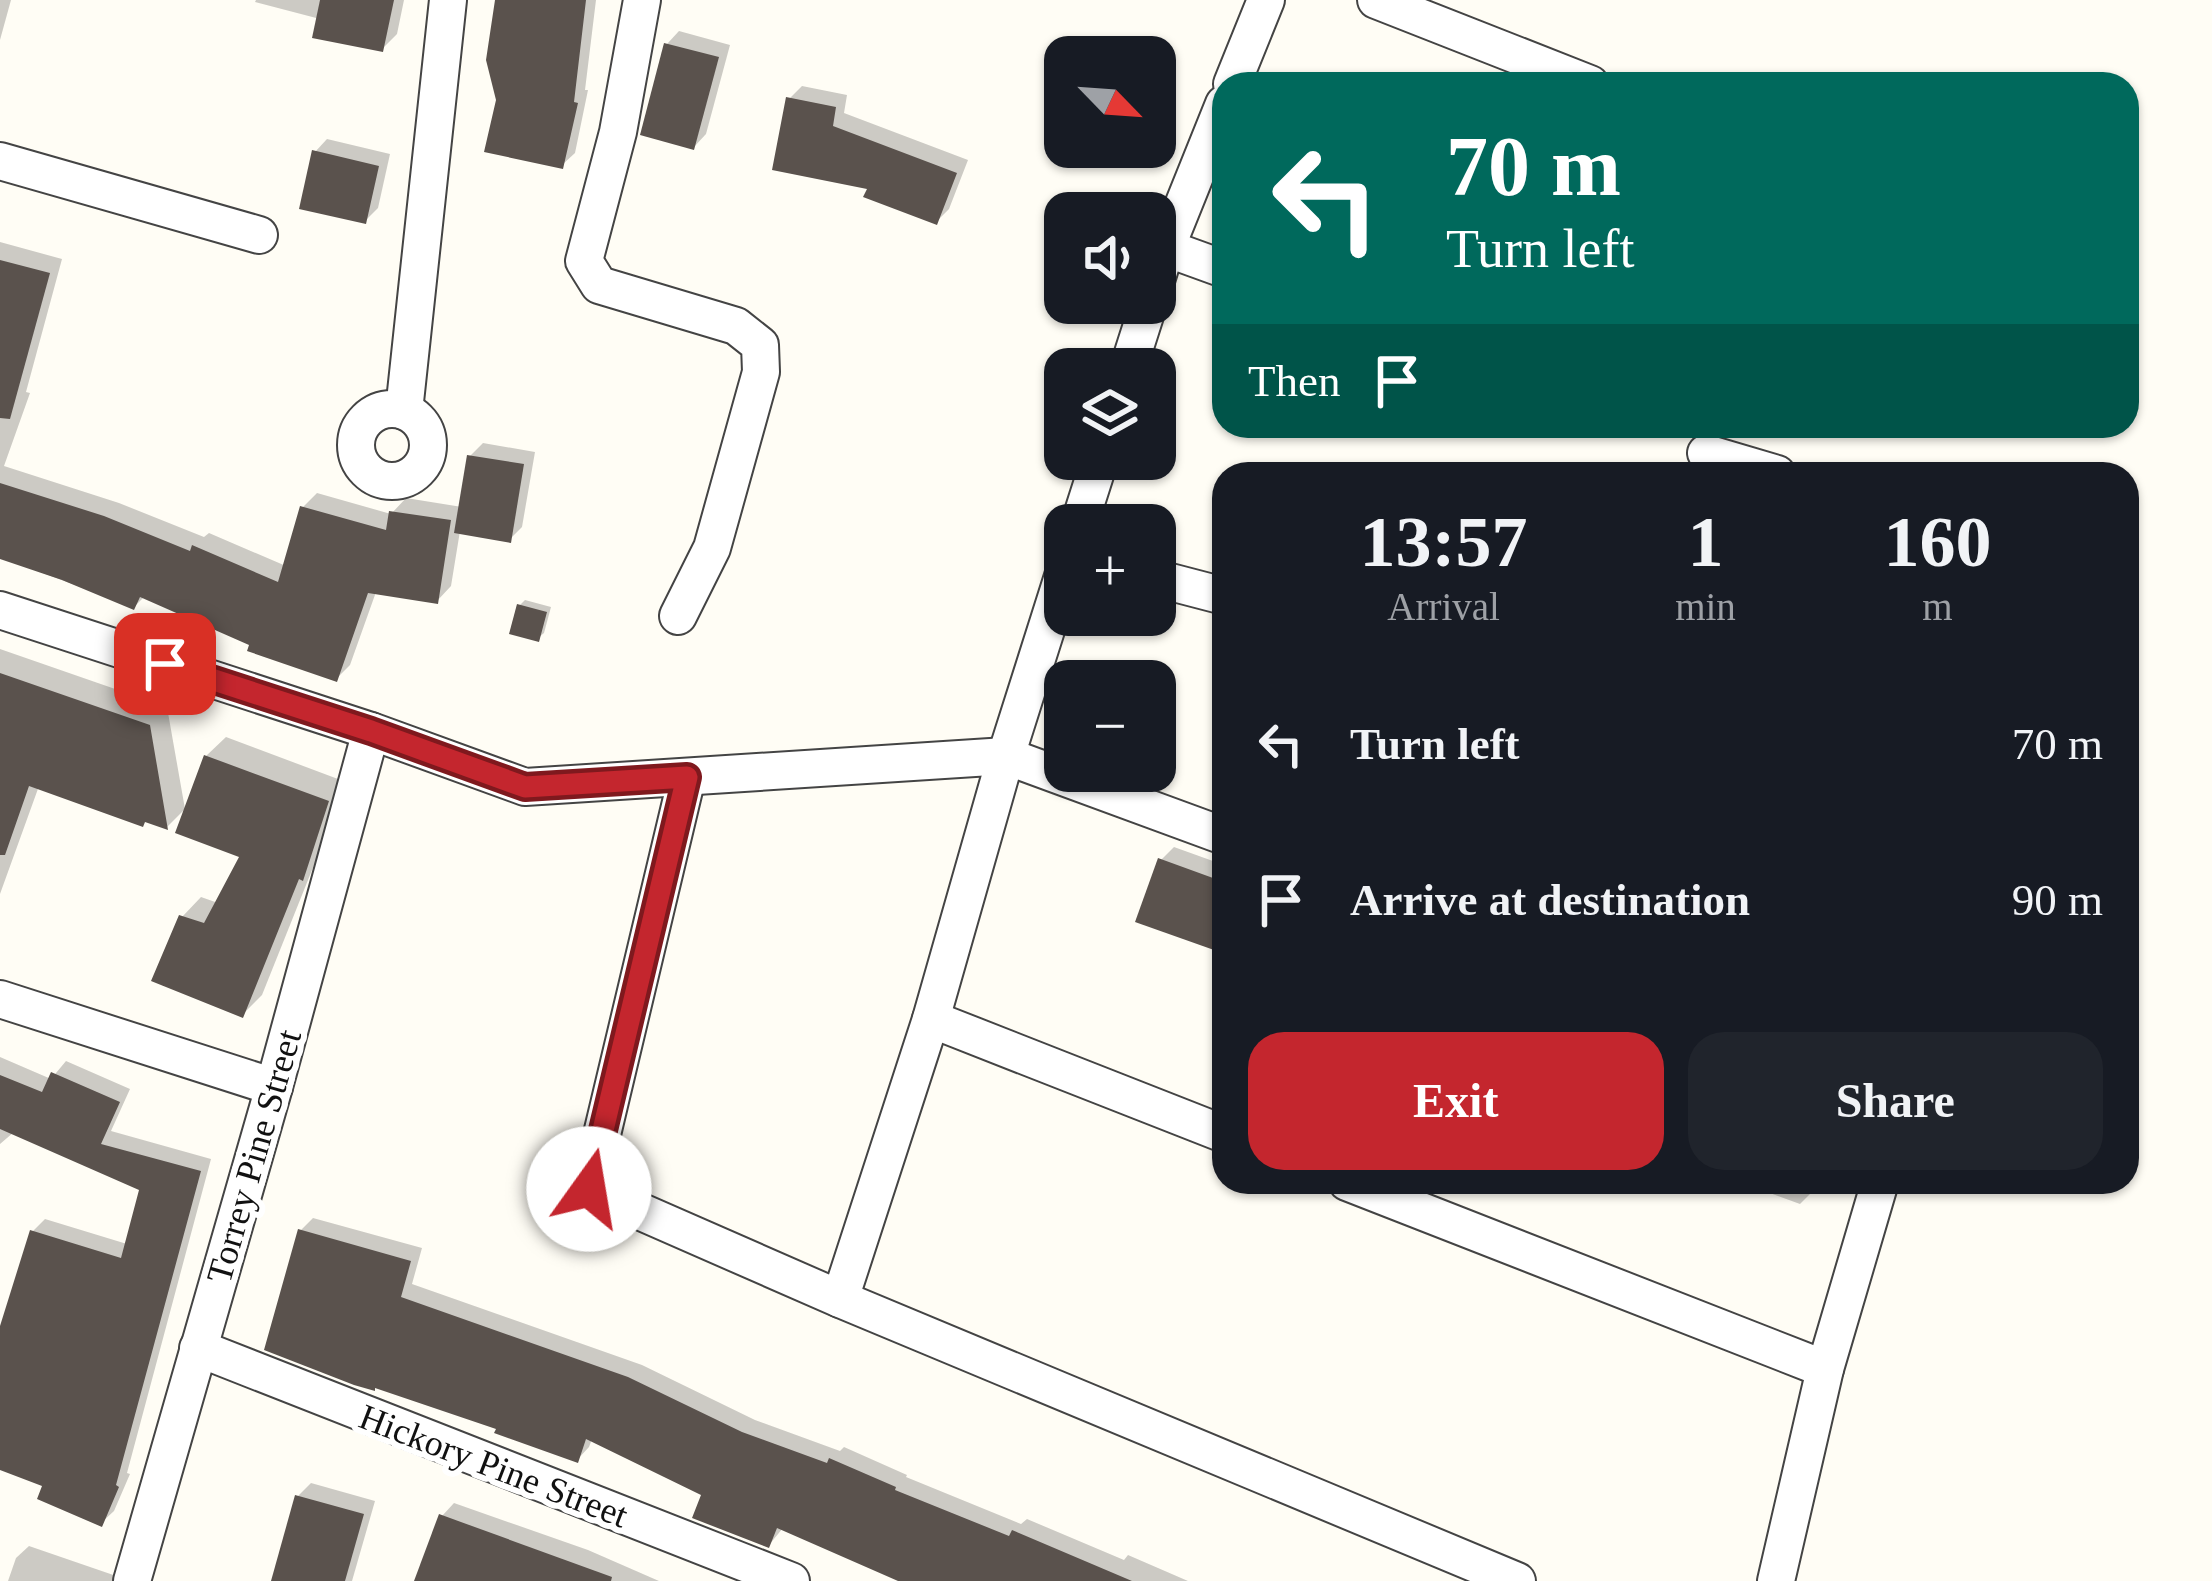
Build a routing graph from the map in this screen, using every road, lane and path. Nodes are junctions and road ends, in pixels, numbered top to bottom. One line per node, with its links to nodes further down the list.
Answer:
1 (448, 0): 13 (street)
2 (642, 0): 19 (street)
3 (1266, 0): 5 (street)
4 (1376, 0): 6 (street)
5 (1237, 72)
6 (1559, 72)
7 (1212, 134): 9 (street)
8 (0, 161): 10 (street)
9 (1176, 223)
10 (259, 236)
11 (1176, 251): 12 (street)
12 (1212, 264)
13 (404, 411)
14 (1706, 453): 15 (street)
15 (1736, 462)
16 (1176, 583): 17 (street)
17 (1212, 593)
18 (0, 610): 21 (street)
19 (678, 616)
20 (1044, 636): 22 (street)
21 (371, 731): 23 (street); 27 (street, Torrey Pine Street)
22 (1006, 756): 23 (street); 24 (street); 26 (street)
23 (687, 777): 31 (street)
24 (1212, 832)
25 (0, 999): 27 (street)
26 (931, 1019): 28 (street); 31 (street)
27 (274, 1088): 32 (street, Torrey Pine Street)
28 (1212, 1129)
29 (1377, 1194): 33 (street)
30 (1876, 1194): 33 (street)
31 (840, 1299): 36 (street)
32 (198, 1348): 34 (street, Torrey Pine Street); 35 (street, Hickory Pine Street)
33 (1825, 1369): 37 (street)
34 (132, 1581)
35 (791, 1581)
36 (1517, 1581)
37 (1776, 1581)

